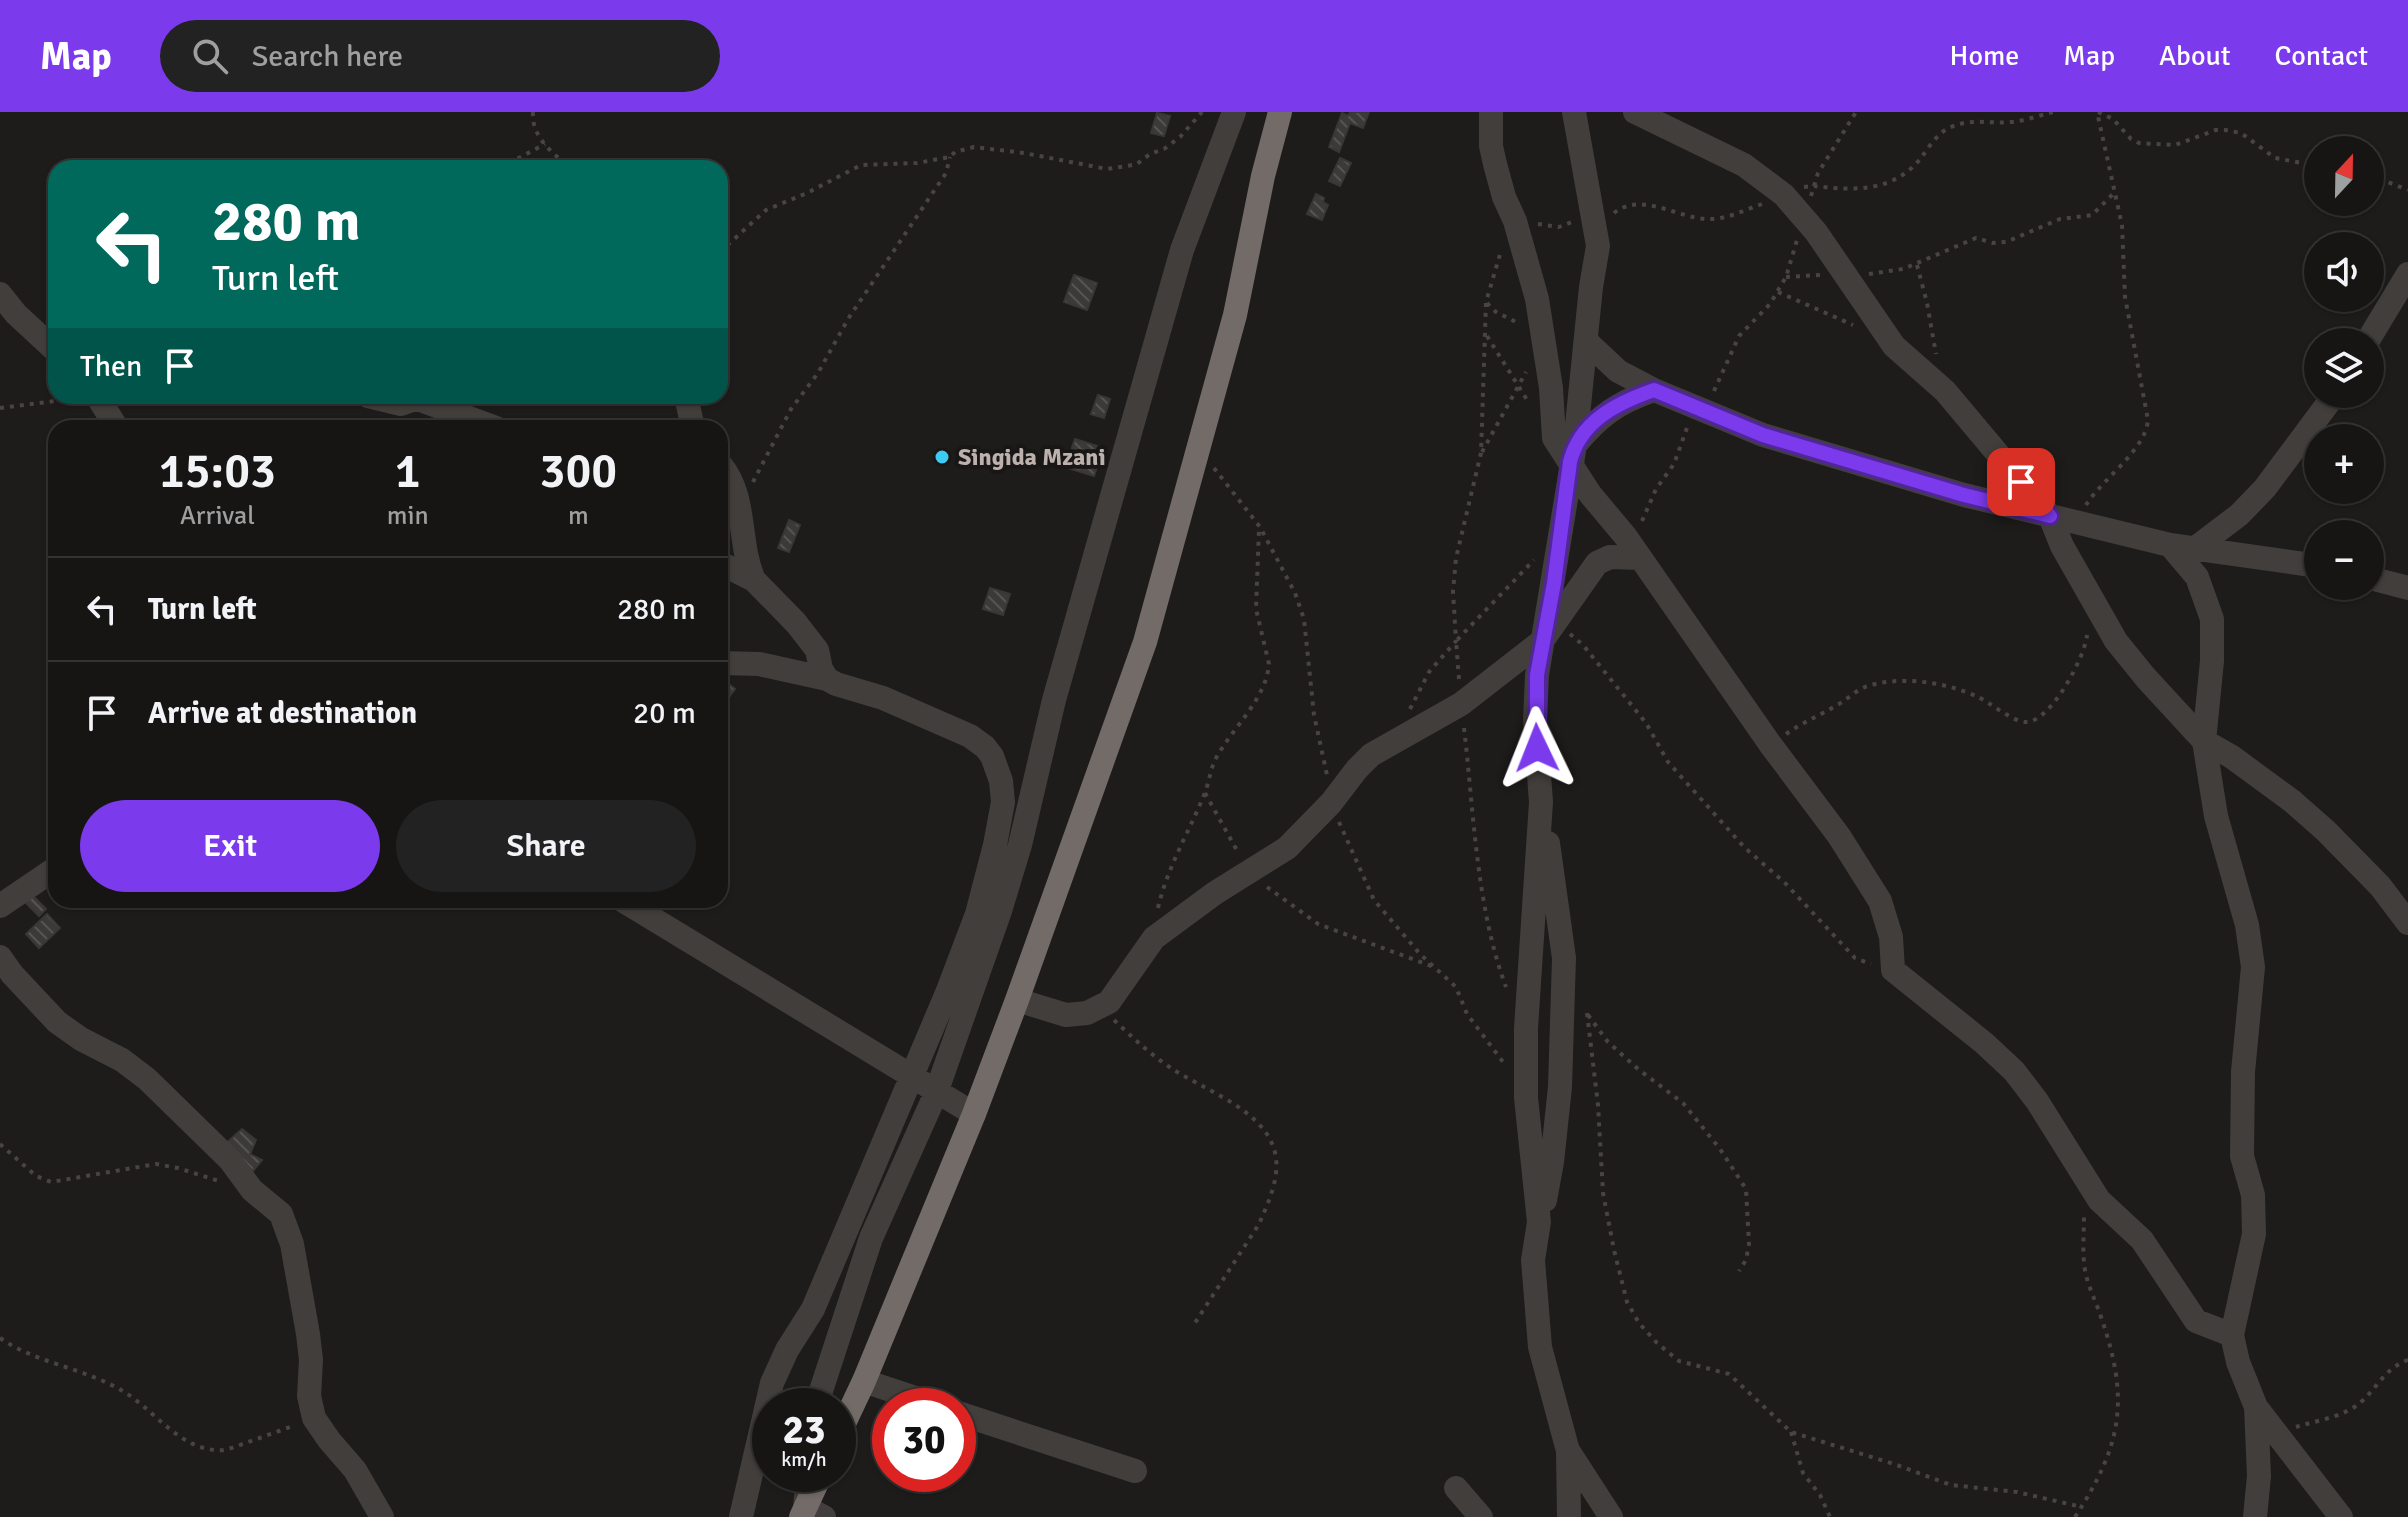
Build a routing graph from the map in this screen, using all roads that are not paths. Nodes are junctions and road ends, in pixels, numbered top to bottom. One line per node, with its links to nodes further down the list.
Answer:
1 (1234, 112): 37 (street)
2 (1280, 112): 35 (highway)
3 (1491, 112): 15 (street)
4 (1574, 112): 9 (street)
5 (1635, 112): 17 (street)
6 (2408, 274): 8 (street)
7 (0, 294): 10 (street)
8 (2375, 328)
9 (1586, 341): 11 (street); 15 (street)
10 (48, 344)
11 (1654, 390): 15 (street); 17 (street)
12 (436, 404): 14 (street)
13 (2325, 408): 18 (street)
14 (476, 420)
15 (1566, 448): 19 (street); 25 (street)
16 (728, 474): 22 (street)
17 (2050, 516): 18 (street); 28 (street)
18 (2182, 547): 20 (street); 28 (street)
19 (1640, 558): 25 (street); 40 (street)
20 (2304, 564)
21 (728, 567): 22 (street)
22 (754, 580): 27 (street)
23 (2384, 582): 24 (street)
24 (2408, 588)
25 (1549, 632): 29 (street); 35 (street)
26 (728, 663): 27 (street)
27 (827, 679): 36 (street)
28 (2204, 741): 33 (street); 40 (street)
29 (1541, 802): 39 (street); 39 (street)
30 (48, 873): 31 (street)
31 (0, 906)
32 (635, 908): 36 (street)
33 (2408, 923)
34 (0, 957): 53 (street)
35 (1017, 1000): 38 (highway)
36 (911, 1078): 37 (street); 54 (street)
37 (936, 1093): 38 (street); 42 (street)
38 (974, 1114): 41 (highway)
39 (1539, 1222): 47 (street)
40 (2232, 1335): 45 (street)
41 (864, 1381): 43 (street); 44 (highway)
42 (822, 1388)
43 (885, 1388)
44 (856, 1398)
45 (2256, 1407): 58 (street); 59 (street)
46 (976, 1419): 48 (street)
47 (1568, 1451): 56 (street); 57 (street)
48 (1135, 1471)
49 (1456, 1488): 55 (street)
50 (809, 1492): 52 (street)
51 (816, 1492): 52 (highway)
52 (810, 1514)
53 (382, 1517)
54 (741, 1517)
55 (1481, 1517)
56 (1569, 1517)
57 (1611, 1517)
58 (2255, 1517)
59 (2341, 1517)

